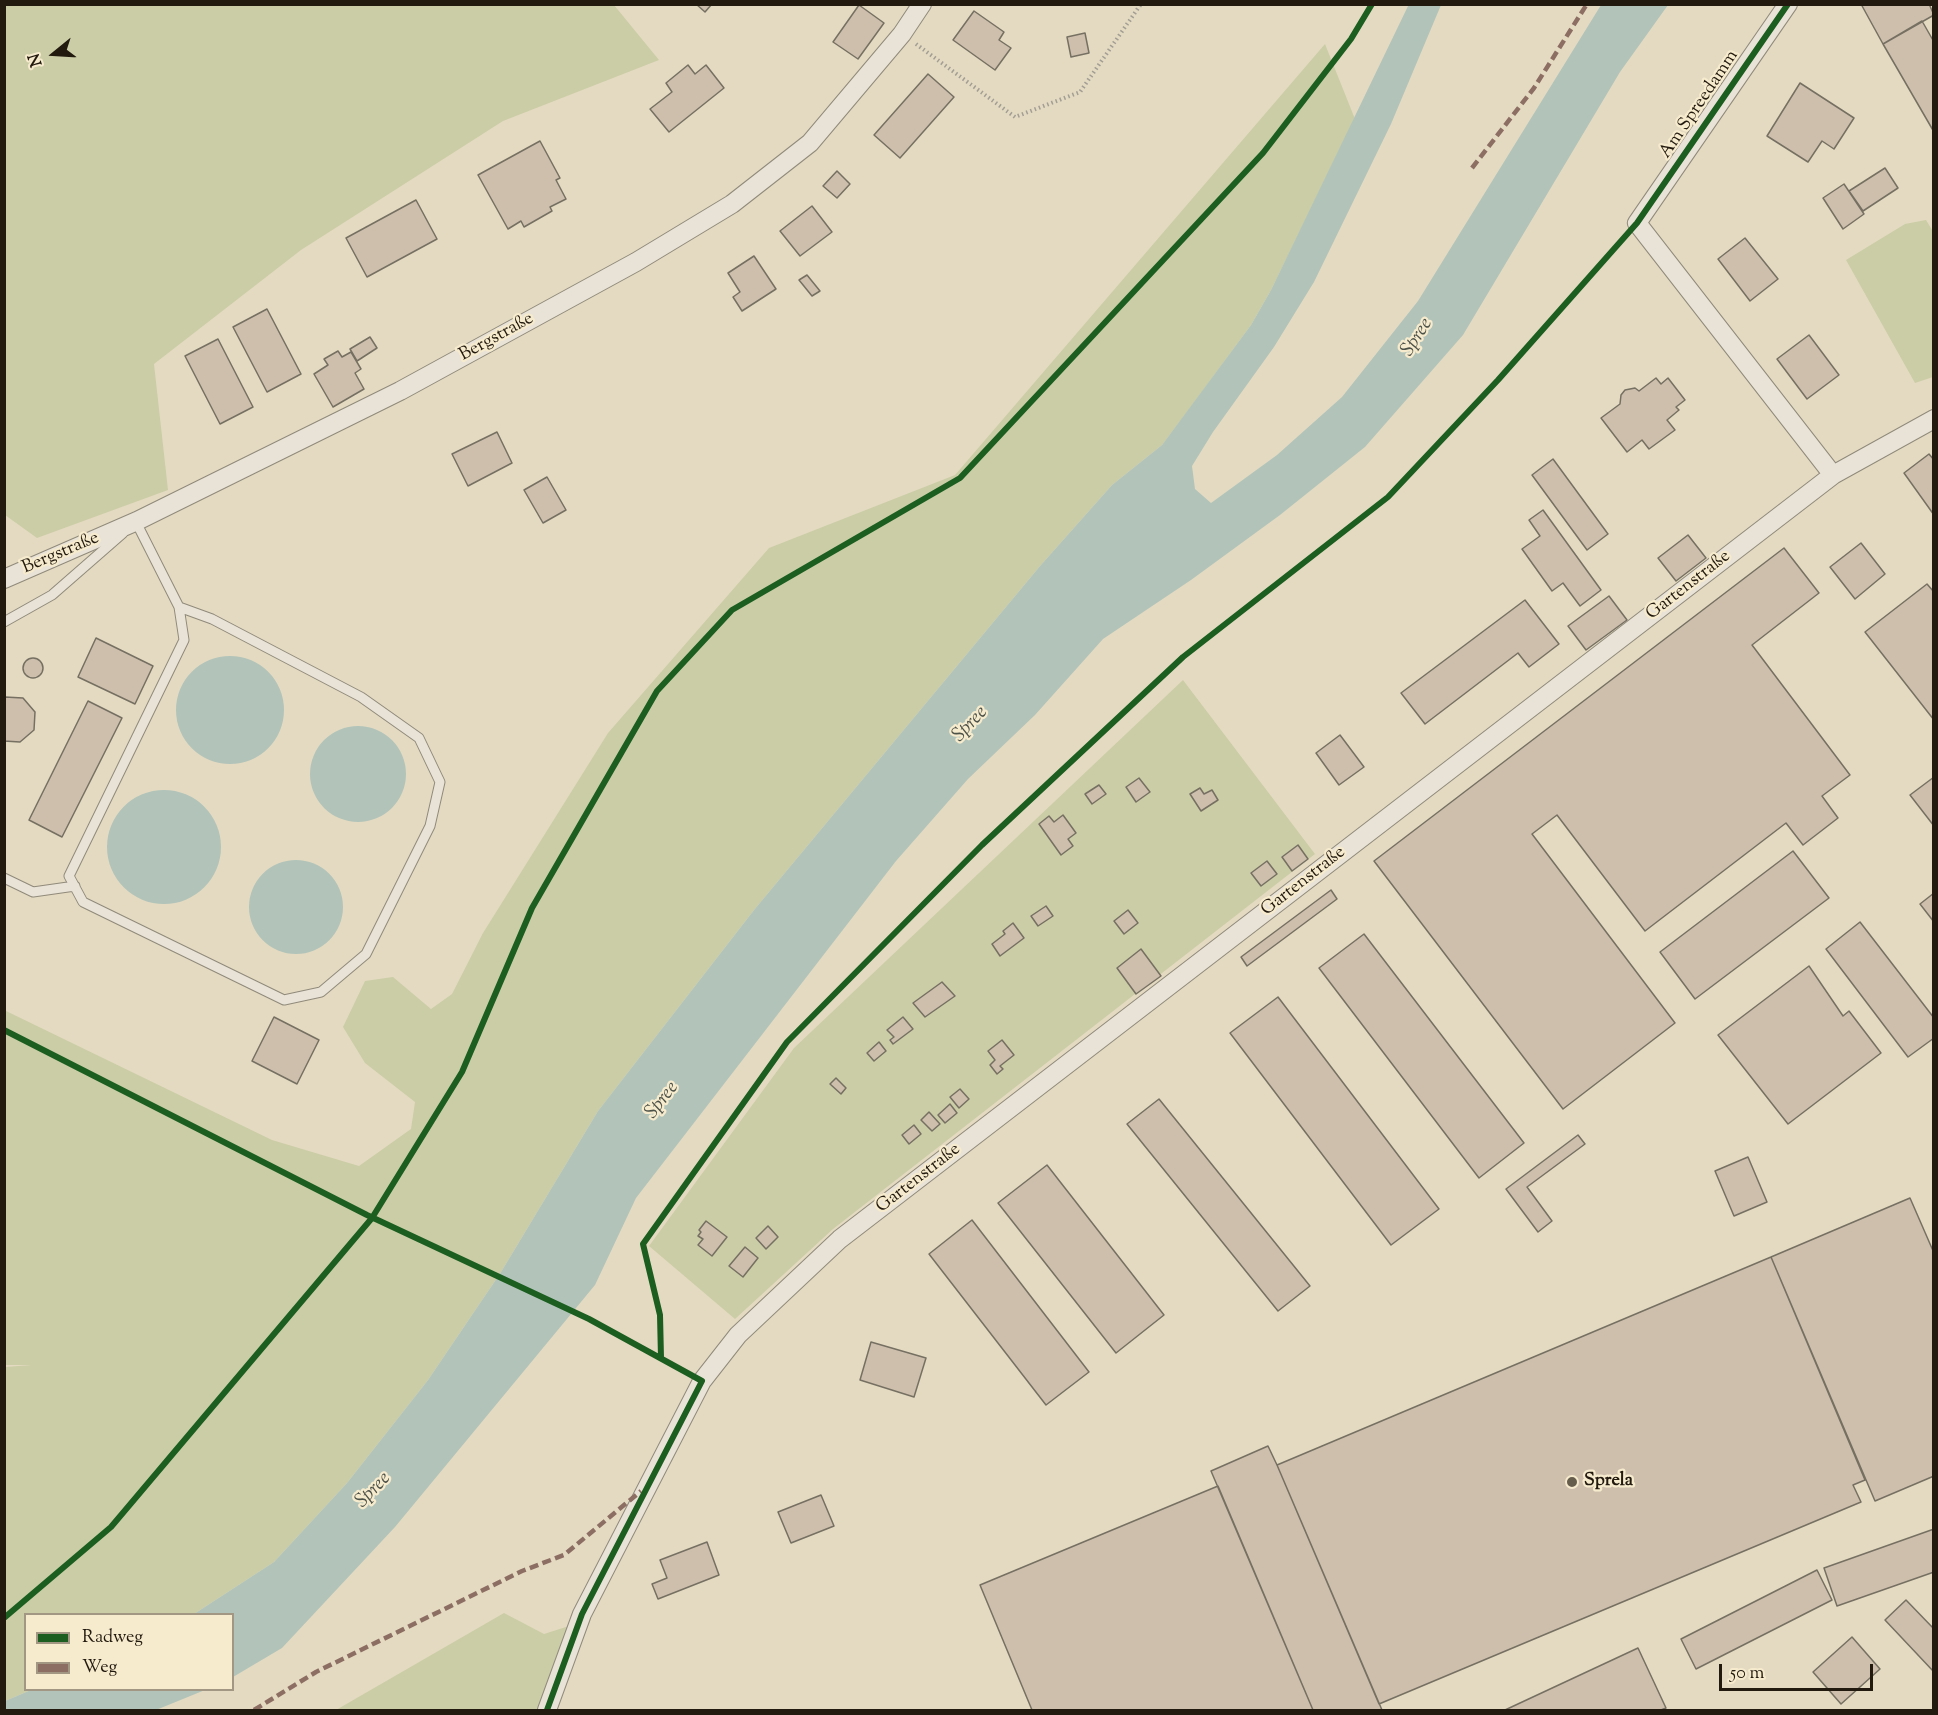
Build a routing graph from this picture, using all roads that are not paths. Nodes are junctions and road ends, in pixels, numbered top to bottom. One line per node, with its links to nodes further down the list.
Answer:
1 (922, 4): 5 (street, Bergstraße)
2 (1788, 4): 4 (street, Am Spreedamm)
3 (1934, 419): 4 (street, Gartenstraße)
4 (1833, 475): 11 (street, Gartenstraße)
5 (137, 521): 6 (street, Bergstraße); 7 (lane); 8 (lane)
6 (4, 579)
7 (179, 607): 10 (lane); 10 (lane)
8 (4, 622)
9 (4, 878): 10 (lane)
10 (75, 886)
11 (547, 1710)

